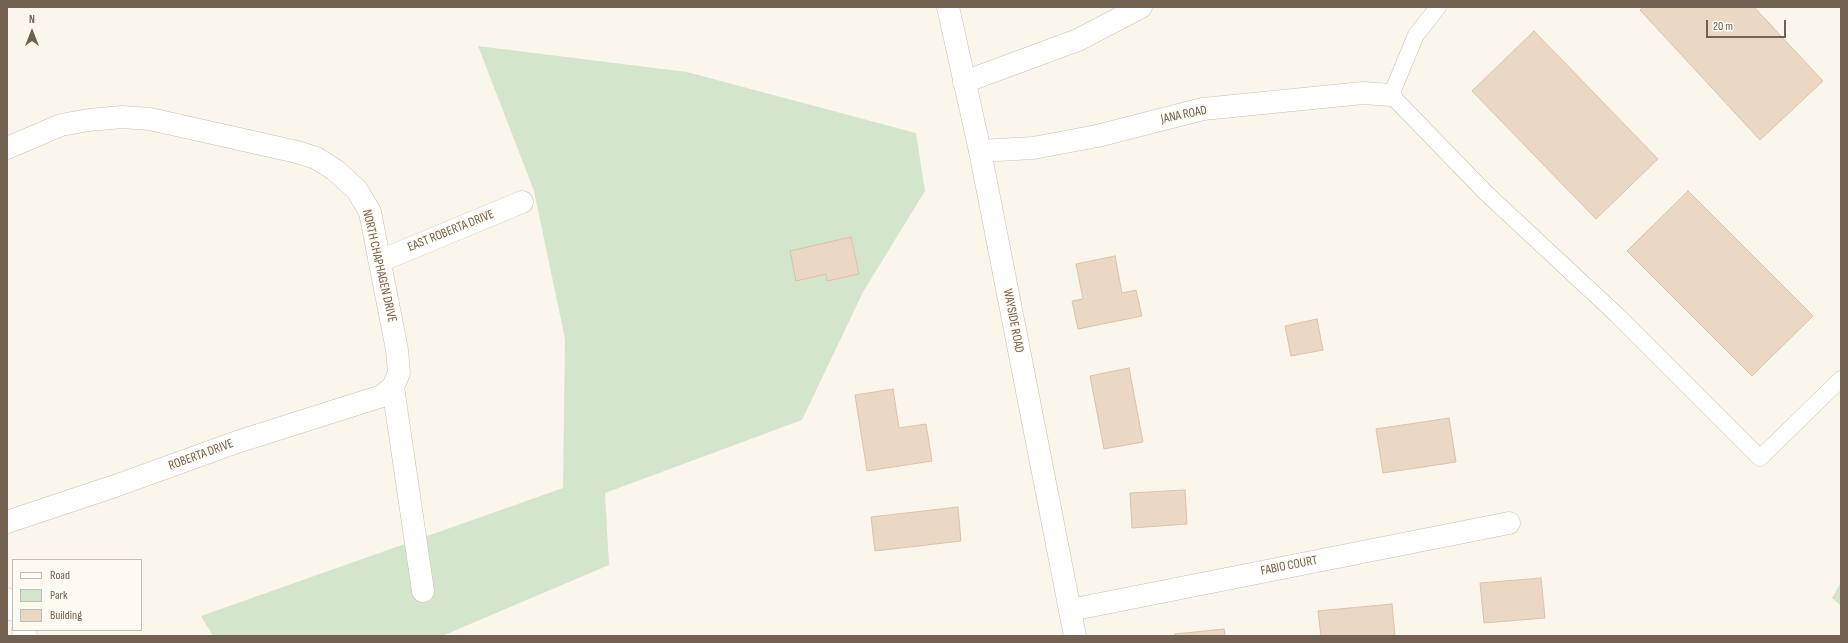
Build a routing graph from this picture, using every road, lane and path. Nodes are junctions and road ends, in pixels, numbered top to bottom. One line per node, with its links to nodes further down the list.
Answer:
1 (948, 7): 4 (street, WAYSIDE ROAD)
2 (1141, 7): 4 (street)
3 (1438, 7): 5 (lane)
4 (964, 82): 7 (street, WAYSIDE ROAD)
5 (1391, 95): 7 (street, JANA ROAD); 10 (lane)
6 (7, 148): 9 (street, NORTH CHAPHAGEN DRIVE)
7 (980, 151): 17 (street, WAYSIDE ROAD)
8 (522, 202): 9 (street, EAST ROBERTA DRIVE)
9 (380, 261): 11 (street, NORTH CHAPHAGEN DRIVE)
10 (1841, 379)
11 (393, 386): 12 (street, ROBERTA DRIVE); 14 (street, NORTH CHAPHAGEN DRIVE)
12 (7, 522)
13 (1508, 523): 17 (street, FABIO COURT)
14 (423, 591)
15 (7, 599): 16 (street)
16 (12, 608)
17 (1070, 610): 18 (street, WAYSIDE ROAD)
18 (1075, 636)

